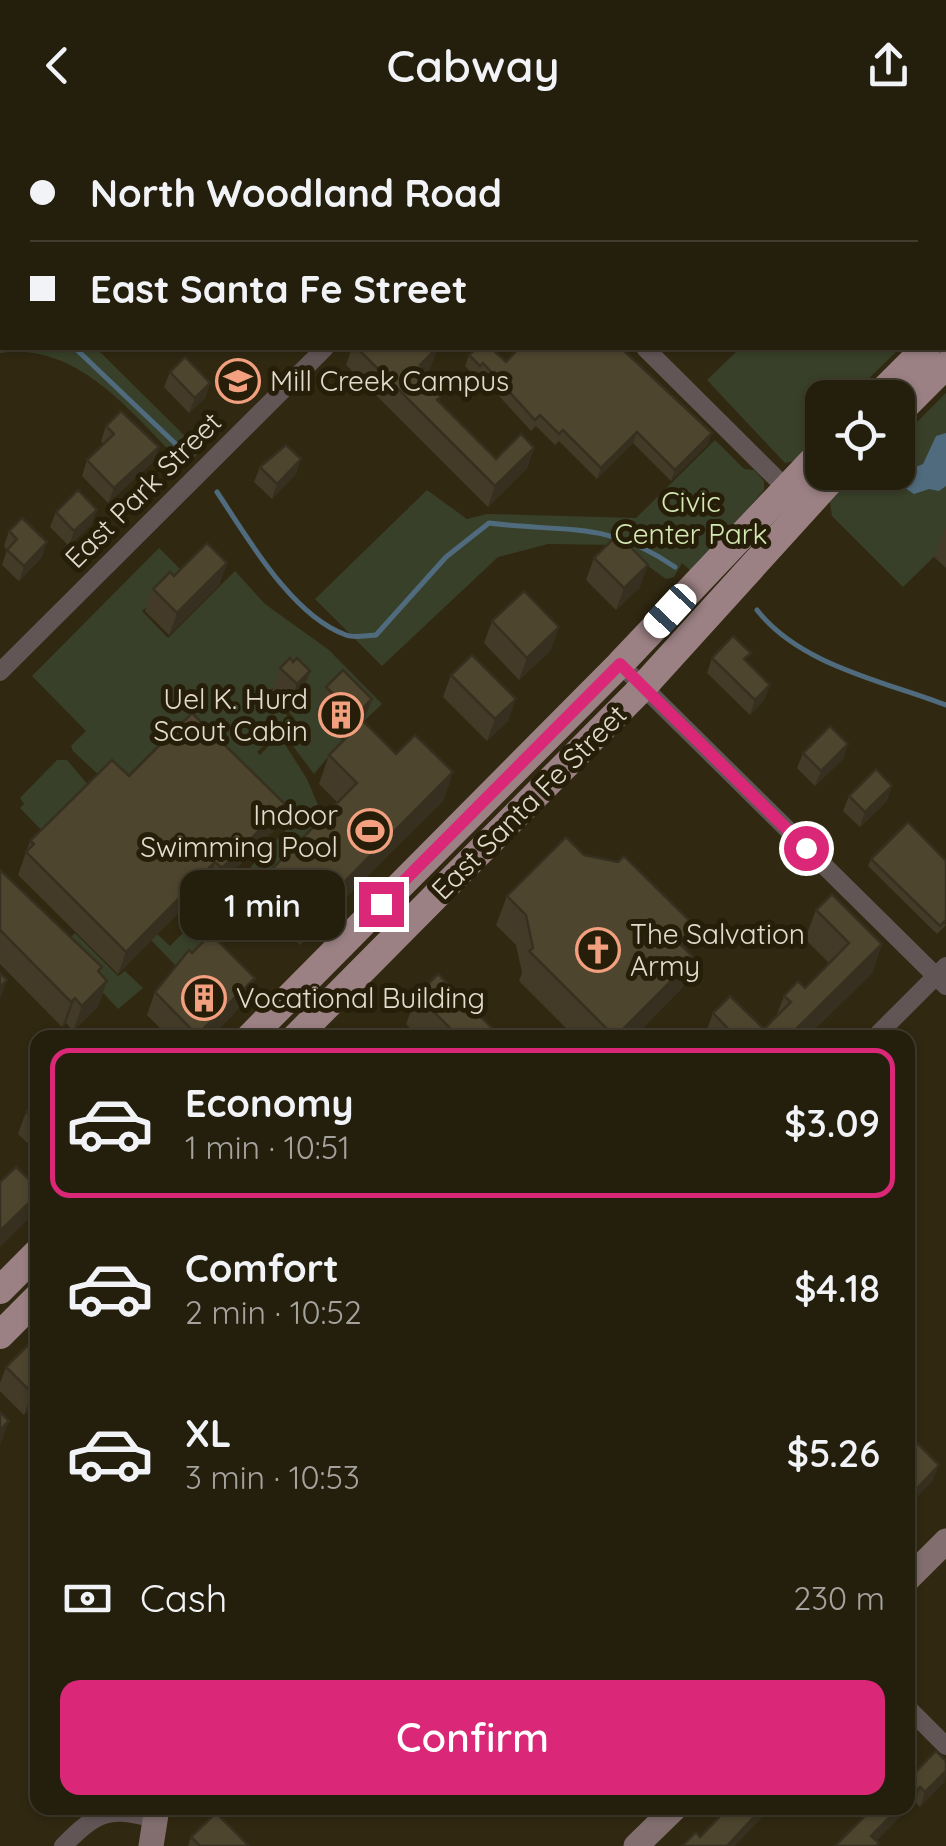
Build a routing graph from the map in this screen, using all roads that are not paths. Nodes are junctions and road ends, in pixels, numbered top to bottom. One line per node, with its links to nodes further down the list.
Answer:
1 (322, 350): 11 (street, East Park Street)
2 (647, 350): 9 (street)
3 (924, 350): 5 (main road)
4 (946, 365): 6 (main road)
5 (894, 380)
6 (915, 396)
7 (805, 480): 9 (main road, East Santa Fe Street)
8 (807, 490): 9 (main road, East Santa Fe Street)
9 (795, 497): 10 (main road, East Santa Fe Street); 12 (main road, East Santa Fe Street)
10 (620, 664): 12 (street); 13 (main road, East Santa Fe Street)
11 (0, 672)
12 (642, 688): 14 (main road, East Santa Fe Street); 15 (street)
13 (485, 800): 14 (main road); 16 (main road, East Santa Fe Street)
14 (508, 823): 17 (main road, East Santa Fe Street)
15 (943, 976): 18 (street)
16 (258, 1030)
17 (303, 1030)
18 (883, 1030)
19 (30, 1260): 20 (main road)
20 (0, 1290)
21 (30, 1305): 22 (main road)
22 (0, 1335)
23 (946, 1541): 24 (street)
24 (915, 1572)
25 (915, 1715): 26 (street)
26 (946, 1746)
27 (101, 1815): 30 (street)
28 (156, 1815): 31 (street)
29 (668, 1815): 32 (street)
30 (63, 1846)
31 (150, 1846)
32 (636, 1846)

